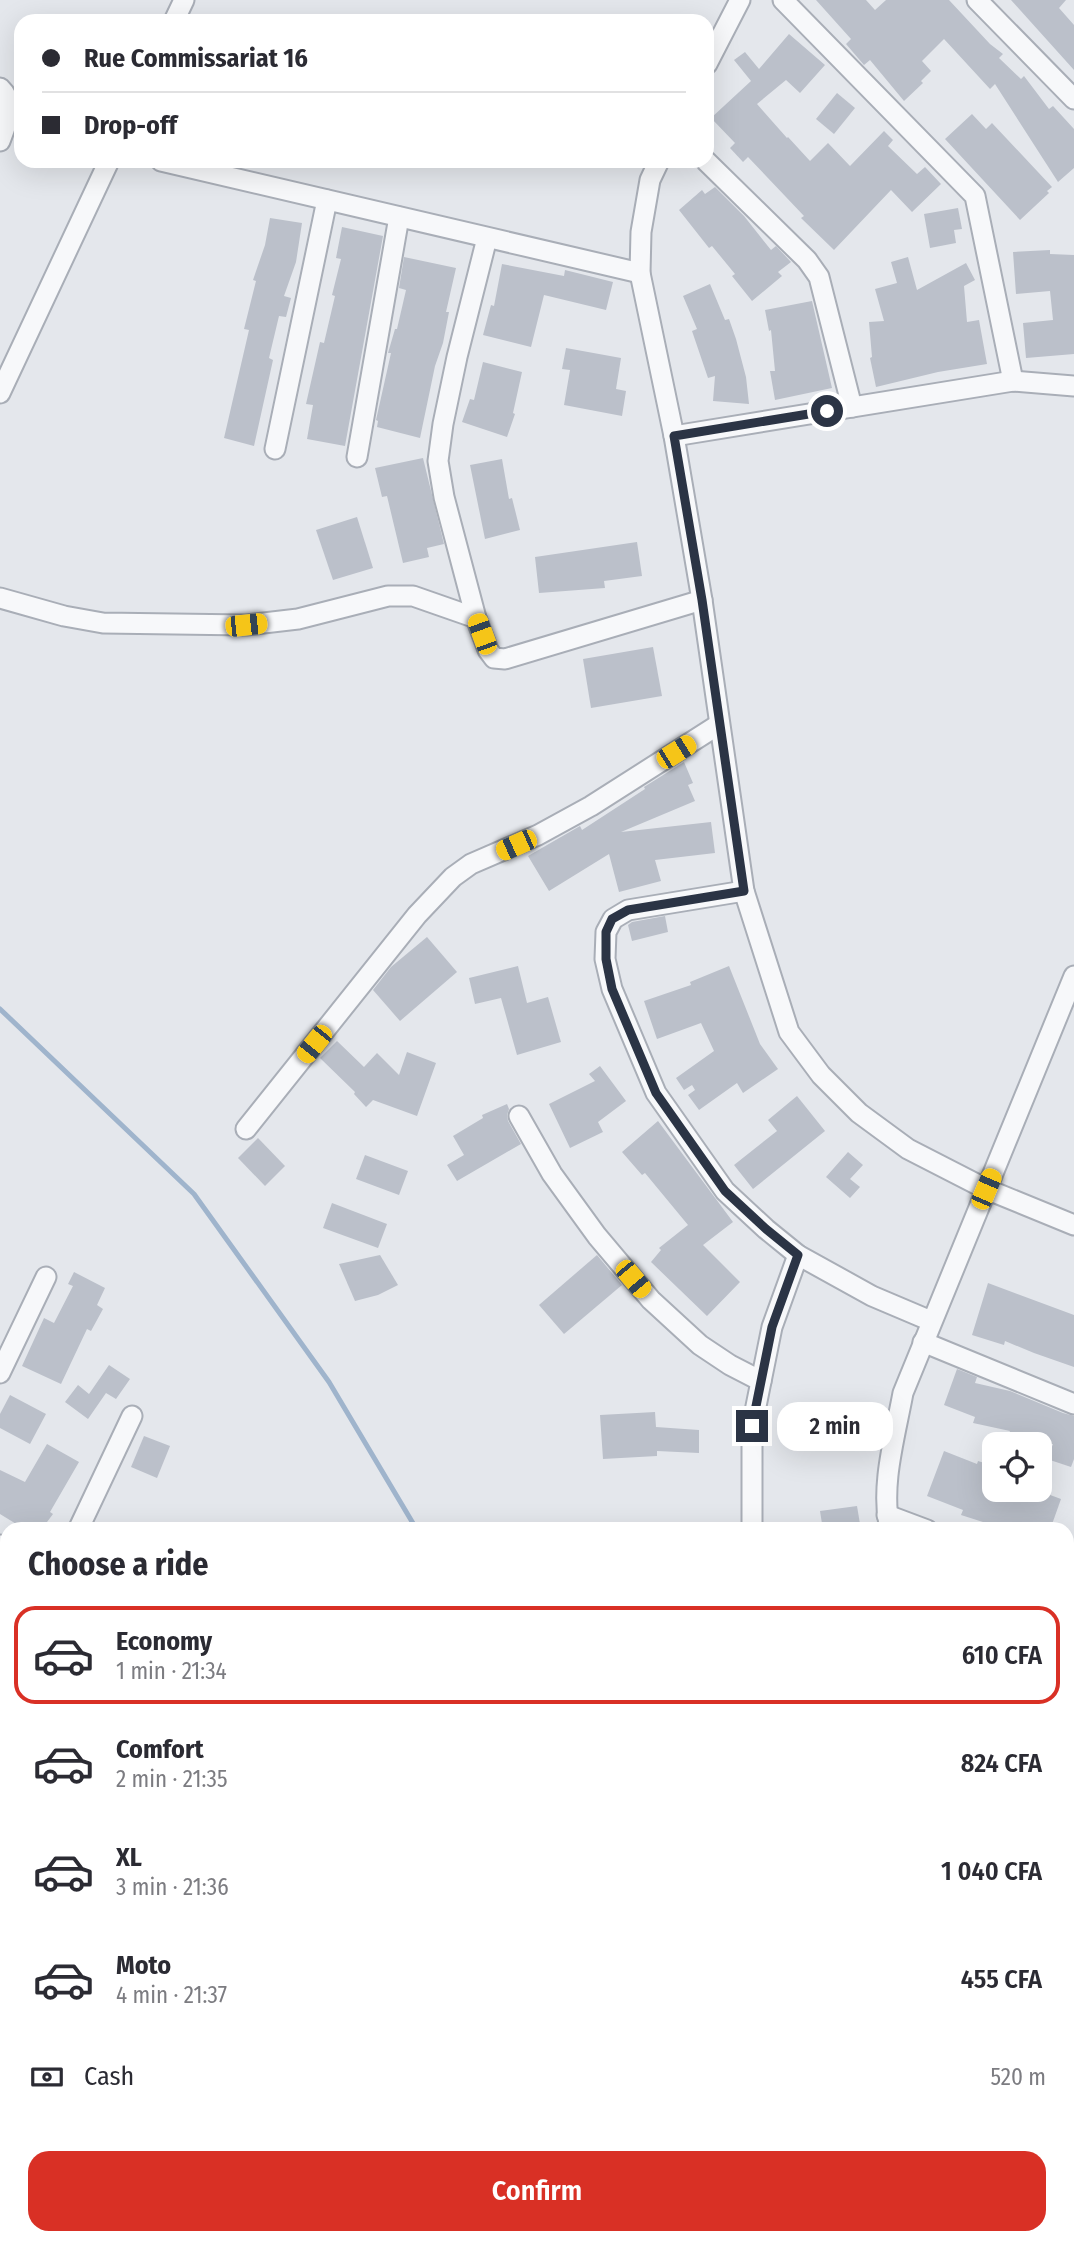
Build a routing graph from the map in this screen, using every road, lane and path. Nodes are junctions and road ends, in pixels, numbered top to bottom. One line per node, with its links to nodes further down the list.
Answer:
1 (740, 0): 4 (street)
2 (783, 0): 16 (street)
3 (976, 0): 6 (street)
4 (714, 50)
5 (0, 88): 7 (street)
6 (1074, 99)
7 (0, 141)
8 (105, 168): 18 (street)
9 (191, 168): 12 (street)
10 (656, 168): 15 (street)
11 (713, 168): 19 (street)
12 (327, 200): 13 (street); 21 (street)
13 (399, 217): 14 (street); 22 (street)
14 (487, 238): 15 (street); 25 (street)
15 (640, 274): 20 (street)
16 (1013, 382): 17 (street); 19 (street)
17 (1074, 386)
18 (0, 393)
19 (852, 407): 20 (street)
20 (674, 436): 24 (street)
21 (275, 449)
22 (357, 457)
23 (0, 598): 25 (street)
24 (702, 600): 25 (street); 26 (street)
25 (476, 618)
26 (718, 725): 27 (street); 30 (street)
27 (744, 891): 31 (street); 33 (street)
28 (1074, 976): 31 (street)
29 (519, 1116): 38 (street)
30 (246, 1129)
31 (986, 1189): 32 (street); 35 (street)
32 (1074, 1225)
33 (798, 1255): 35 (street); 38 (street)
34 (46, 1277): 37 (street)
35 (931, 1321): 36 (street)
36 (923, 1342): 39 (street); 43 (street)
37 (0, 1373)
38 (761, 1381): 42 (street)
39 (1074, 1404)
40 (132, 1416): 41 (street)
41 (82, 1522)
42 (752, 1522)
43 (889, 1522)

